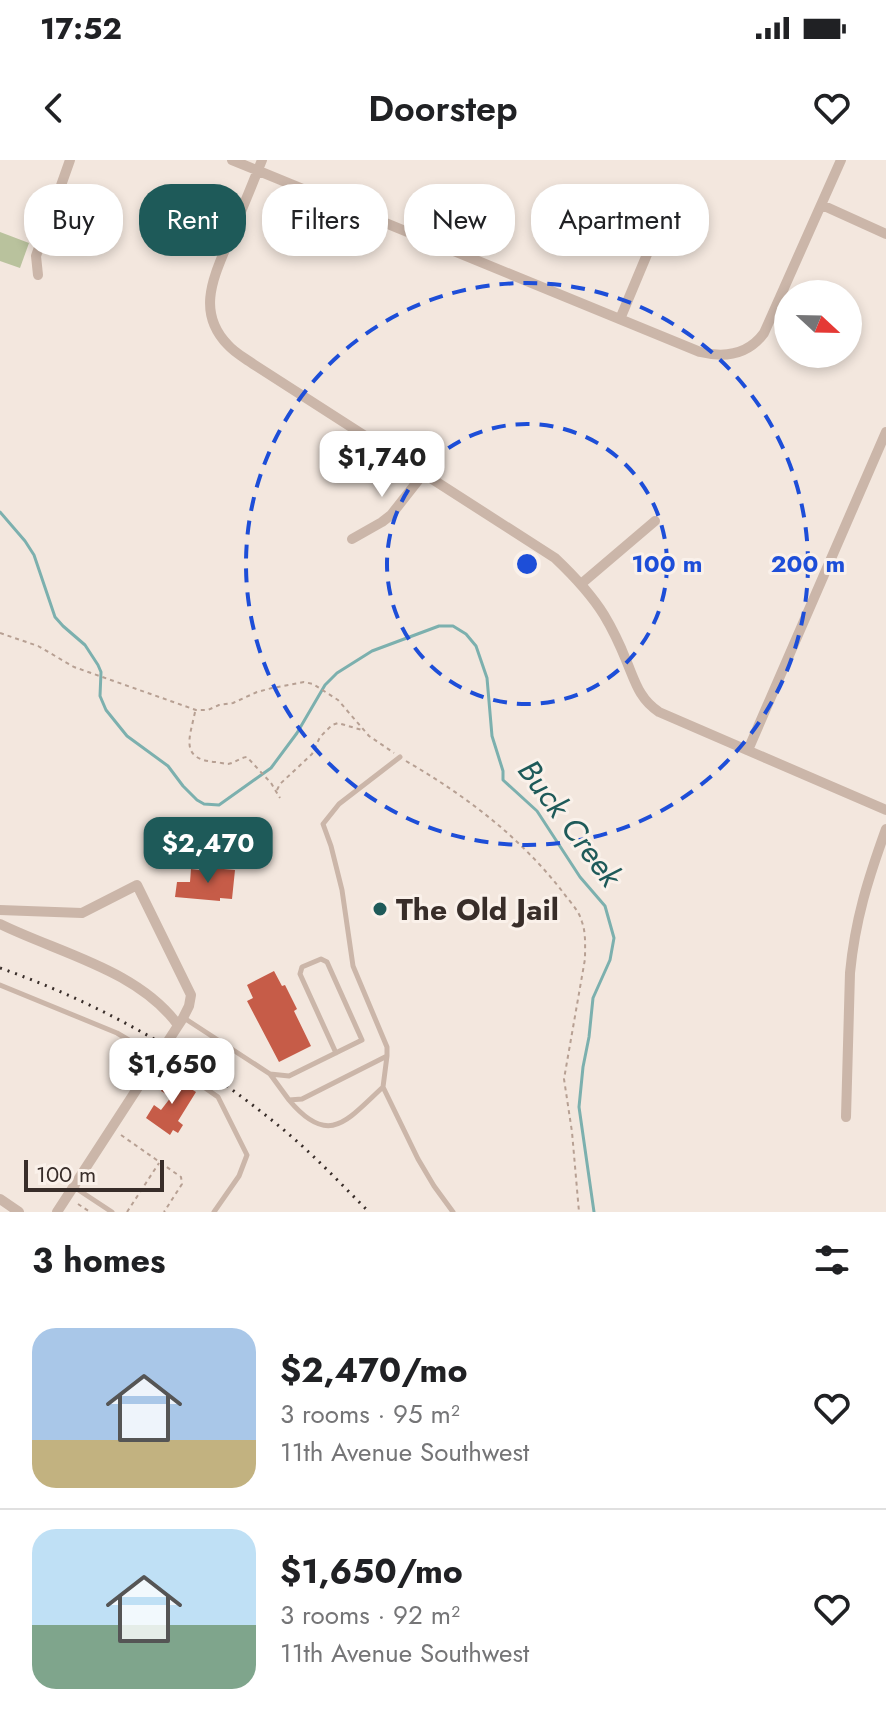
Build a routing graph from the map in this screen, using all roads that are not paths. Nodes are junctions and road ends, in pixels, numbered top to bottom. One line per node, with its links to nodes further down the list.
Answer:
1 (70, 160): 8 (street)
2 (232, 160): 4 (street)
3 (841, 160): 5 (street)
4 (260, 165): 9 (street); 11 (street)
5 (822, 205): 6 (street); 9 (street)
6 (886, 234)
7 (646, 256): 9 (street)
8 (38, 275)
9 (620, 319)
10 (886, 432): 15 (street)
11 (424, 473): 13 (street); 14 (street)
12 (655, 521): 14 (street)
13 (352, 539)
14 (581, 584): 15 (street)
15 (748, 750): 17 (street)
16 (400, 757): 24 (lane)
17 (886, 810)
18 (886, 829): 29 (street)
19 (0, 910): 22 (street)
20 (0, 924): 22 (street)
21 (0, 985): 25 (lane)
22 (181, 1021): 25 (street); 26 (lane)
23 (336, 1053): 23 (lane); 26 (lane)
24 (387, 1056): 27 (lane); 28 (lane)
25 (158, 1057): 30 (street); 35 (lane)
26 (270, 1074): 28 (lane)
27 (383, 1087): 28 (lane); 36 (lane)
28 (289, 1100)
29 (846, 1117)
30 (74, 1186): 33 (street); 34 (lane)
31 (0, 1199): 32 (street)
32 (19, 1212)
33 (57, 1212)
34 (112, 1212)
35 (214, 1212)
36 (453, 1212)

